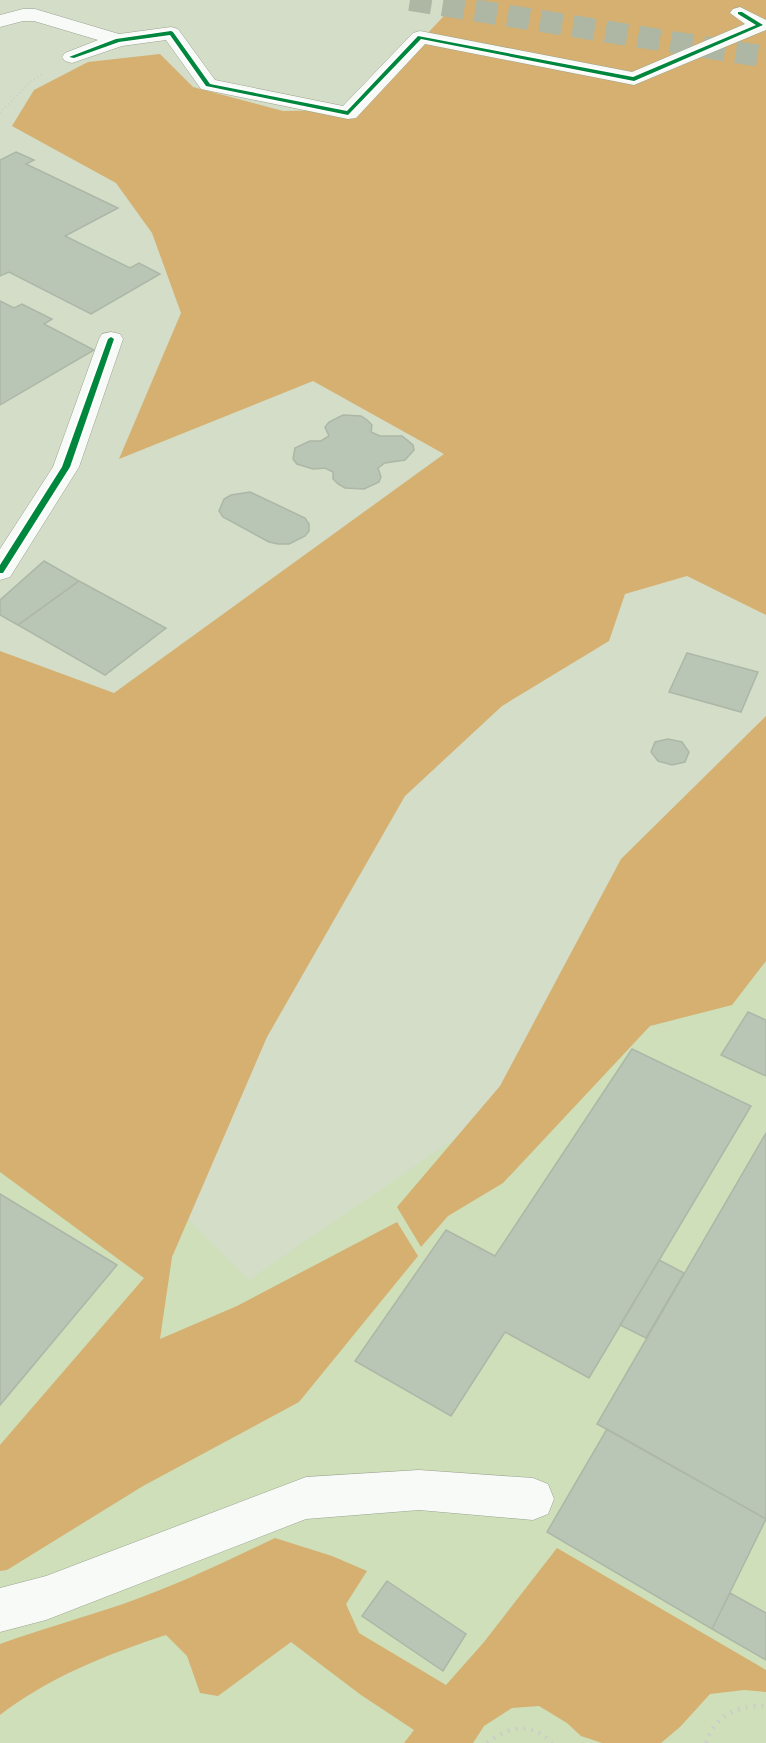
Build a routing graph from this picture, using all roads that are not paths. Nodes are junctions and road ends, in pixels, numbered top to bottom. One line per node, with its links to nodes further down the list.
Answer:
1 (740, 14): 3 (street)
2 (0, 21): 3 (street)
3 (118, 40): 4 (street)
4 (72, 57)
5 (111, 339): 6 (street)
6 (0, 571)
7 (533, 1499): 8 (street)
8 (0, 1610)

